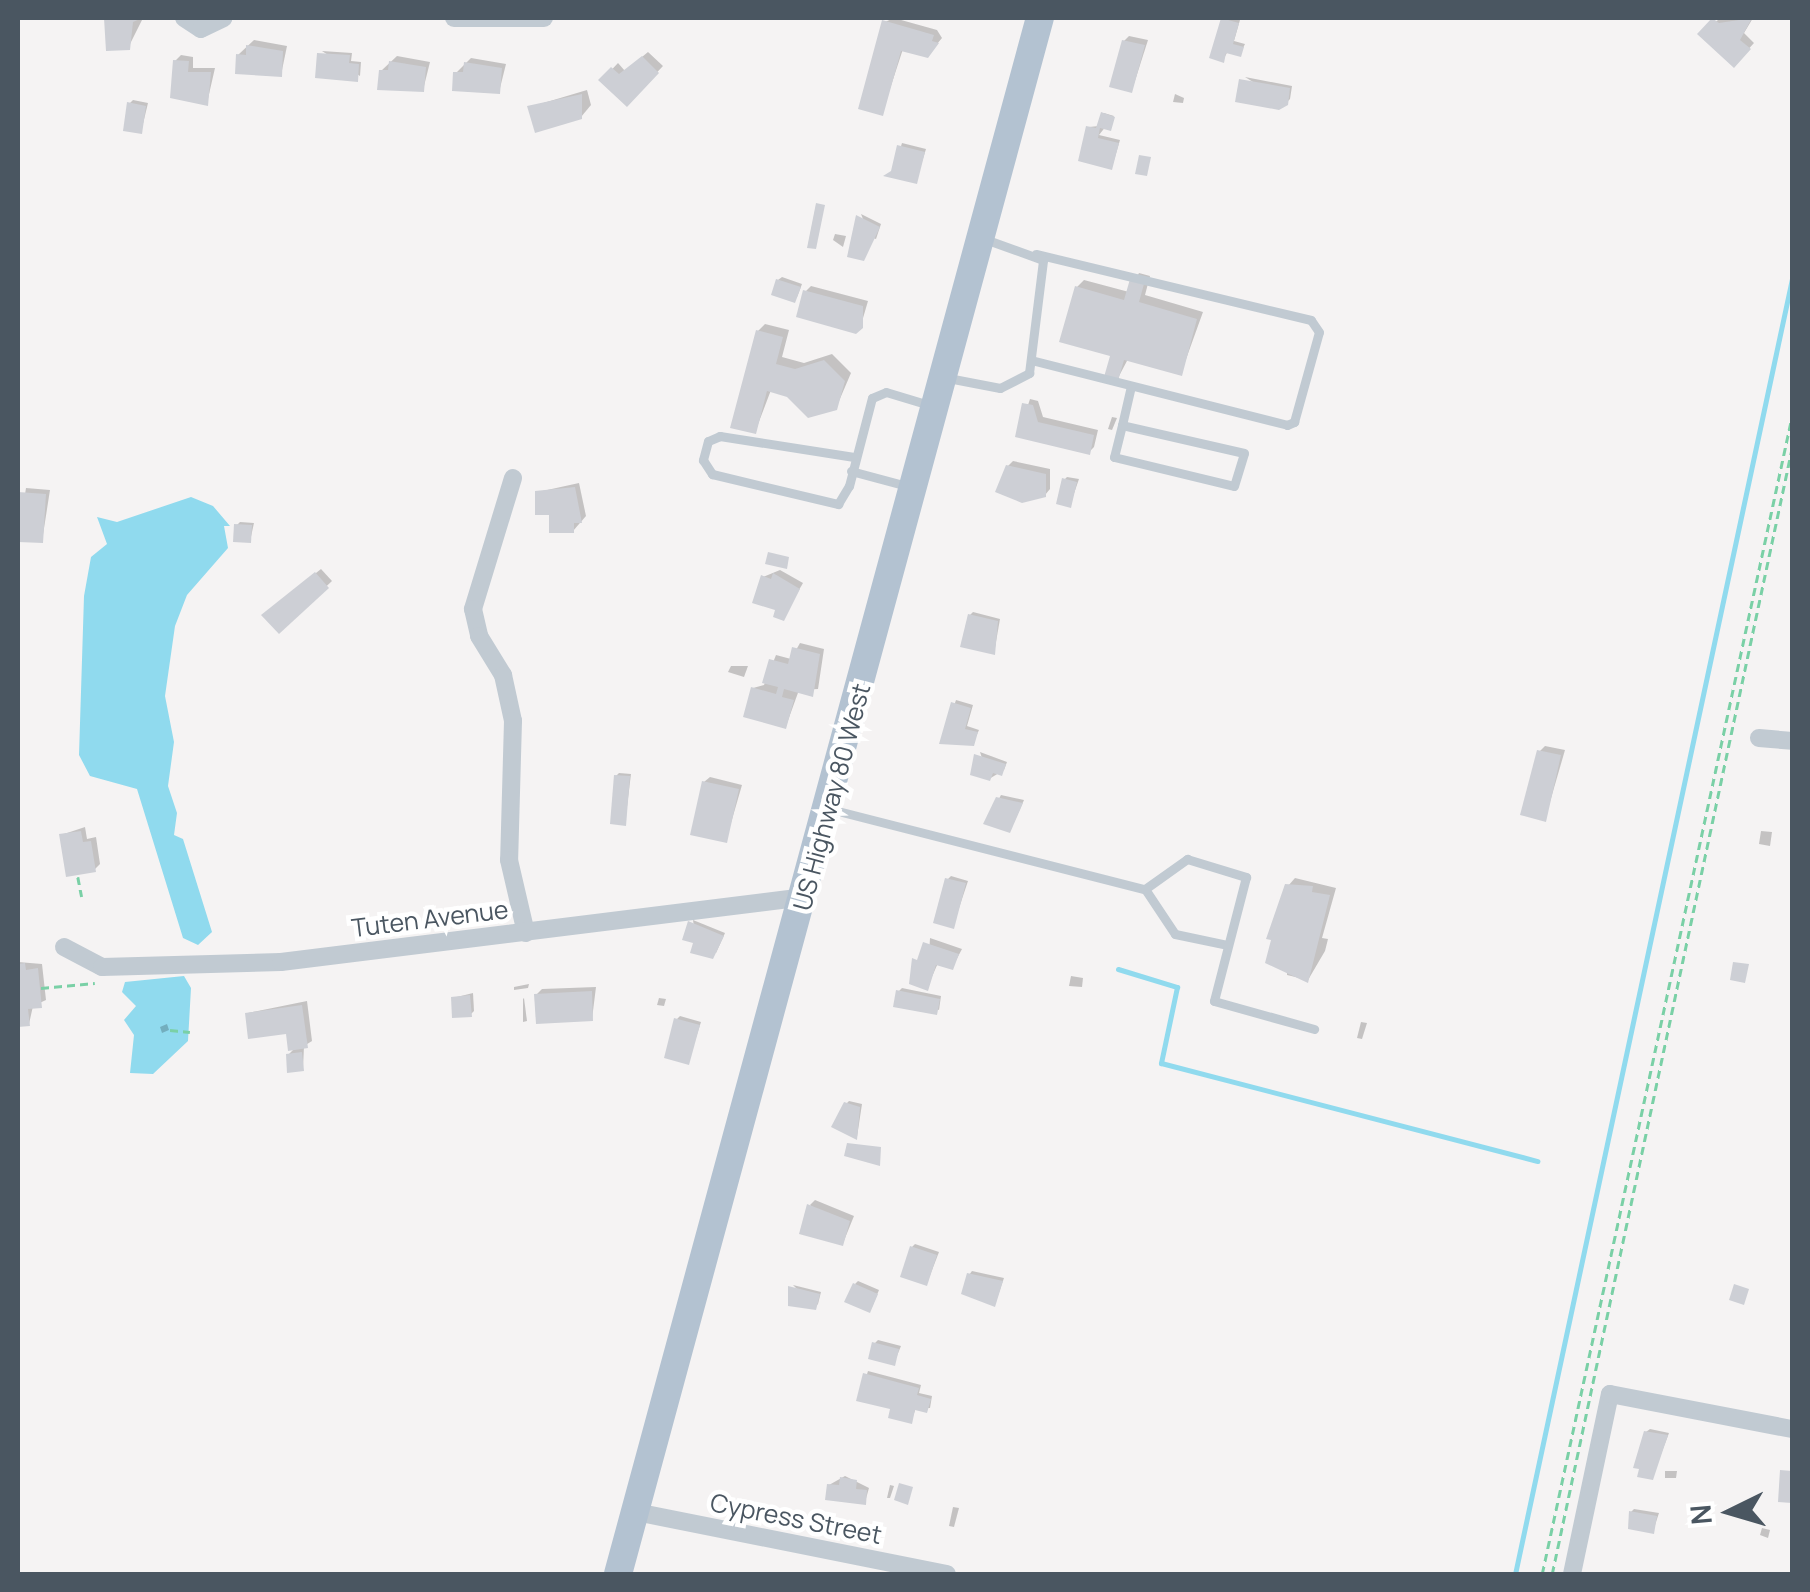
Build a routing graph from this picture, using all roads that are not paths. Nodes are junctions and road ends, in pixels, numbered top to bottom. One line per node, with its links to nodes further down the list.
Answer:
1 (184, 18): 2 (street)
2 (224, 18)
3 (454, 18): 4 (street)
4 (544, 18)
5 (1040, 18): 6 (main road, US Highway 80 West)
6 (982, 238): 7 (lane); 9 (main road, US Highway 80 West)
7 (1036, 254): 8 (lane); 10 (lane)
8 (1031, 360): 9 (lane); 10 (lane)
9 (945, 378): 11 (main road, US Highway 80 West)
10 (1131, 386): 12 (lane)
11 (936, 407): 13 (lane); 16 (main road, US Highway 80 West)
12 (1122, 425): 12 (lane)
13 (854, 457): 14 (lane); 14 (lane)
14 (851, 472): 16 (lane)
15 (513, 478): 22 (street)
16 (914, 488): 19 (main road, US Highway 80 West)
17 (1758, 738): 18 (street)
18 (1792, 741)
19 (830, 809): 20 (lane); 21 (main road, US Highway 80 West)
20 (1145, 888): 23 (lane); 23 (lane)
21 (805, 897): 22 (street, Tuten Avenue); 27 (main road, US Highway 80 West)
22 (526, 933): 24 (street, Tuten Avenue)
23 (1228, 944): 25 (lane)
24 (64, 948)
25 (1314, 1029)
26 (1792, 1430): 30 (street)
27 (636, 1512): 28 (main road, US Highway 80 West); 29 (street, Cypress Street)
28 (618, 1574)
29 (947, 1574)
30 (1572, 1574)

